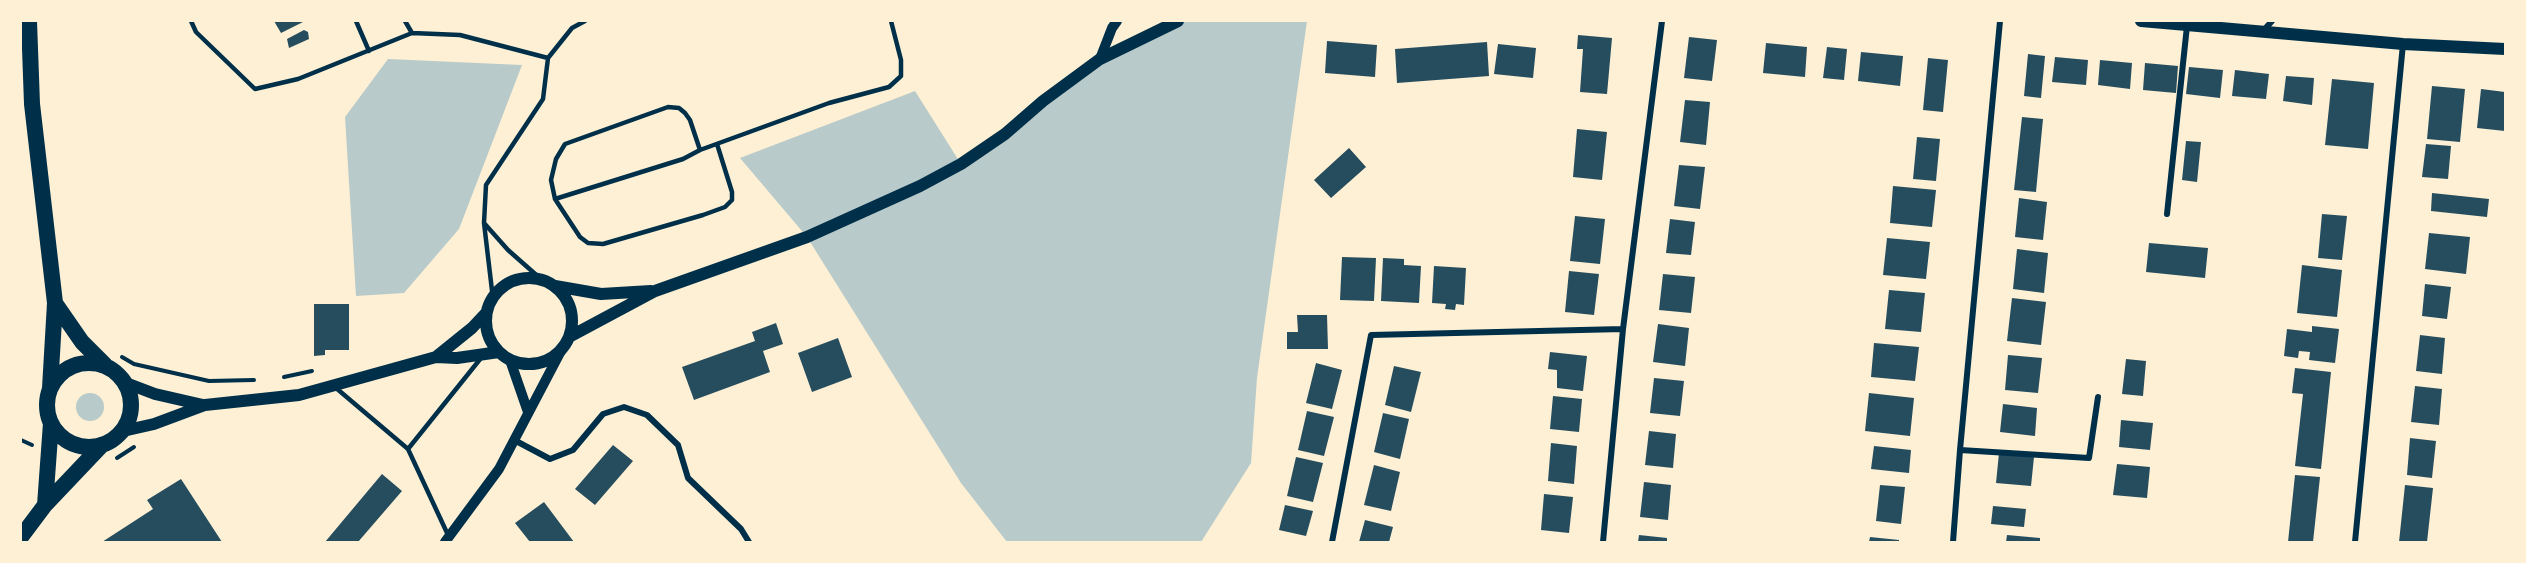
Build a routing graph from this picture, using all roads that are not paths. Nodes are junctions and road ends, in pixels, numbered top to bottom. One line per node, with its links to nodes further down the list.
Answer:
1 (29, 21): 33 (highway)
2 (191, 21): 21 (lane)
3 (357, 21): 21 (lane)
4 (405, 21): 18 (lane)
5 (573, 21): 16 (lane)
6 (585, 21): 16 (lane)
7 (891, 21): 24 (lane)
8 (1117, 21): 23 (street)
9 (1178, 21): 23 (main road)
10 (1662, 21): 35 (street)
11 (2000, 21): 54 (street)
12 (2141, 21): 14 (main road)
13 (2272, 21): 17 (street)
14 (2173, 22): 15 (main road)
15 (2187, 25): 17 (main road); 27 (street)
16 (572, 28): 22 (lane)
17 (2263, 32): 19 (main road)
18 (412, 33): 21 (lane); 22 (lane)
19 (2403, 44): 20 (main road); 62 (street)
20 (2505, 49)
21 (369, 51)
22 (548, 58): 28 (lane)
23 (1100, 59): 31 (main road)
24 (717, 144): 25 (lane); 26 (lane)
25 (700, 150): 26 (lane); 26 (lane)
26 (555, 199)
27 (2167, 214)
28 (484, 223): 29 (lane); 32 (lane)
29 (542, 280): 30 (main road); 32 (main road)
30 (555, 286): 31 (main road); 36 (main road)
31 (655, 291): 36 (main road)
32 (493, 299): 34 (main road)
33 (55, 303): 41 (highway); 45 (highway)
34 (487, 312): 38 (main road); 40 (main road)
35 (1623, 329): 59 (street); 60 (street)
36 (569, 337): 37 (main road)
37 (562, 350): 42 (main road); 48 (street)
38 (499, 352): 39 (main road); 42 (main road)
39 (484, 354): 40 (main road); 53 (lane)
40 (436, 357): 44 (main road)
41 (110, 358): 43 (highway); 45 (highway)
42 (510, 360): 48 (street)
43 (126, 383): 47 (main road); 50 (highway)
44 (333, 386): 47 (main road); 53 (lane)
45 (50, 388): 49 (highway)
46 (2098, 397): 54 (street)
47 (205, 405): 50 (main road)
48 (528, 412): 51 (street)
49 (51, 423): 52 (highway); 55 (highway)
50 (123, 430): 52 (highway)
51 (516, 441): 57 (street); 58 (street)
52 (102, 445): 55 (highway)
53 (408, 449): 57 (lane)
54 (1960, 450): 61 (street)
55 (45, 505): 56 (highway)
56 (21, 537)
57 (447, 540)
58 (749, 542)
59 (1332, 542)
60 (1603, 542)
61 (1953, 542)
62 (2355, 542)

